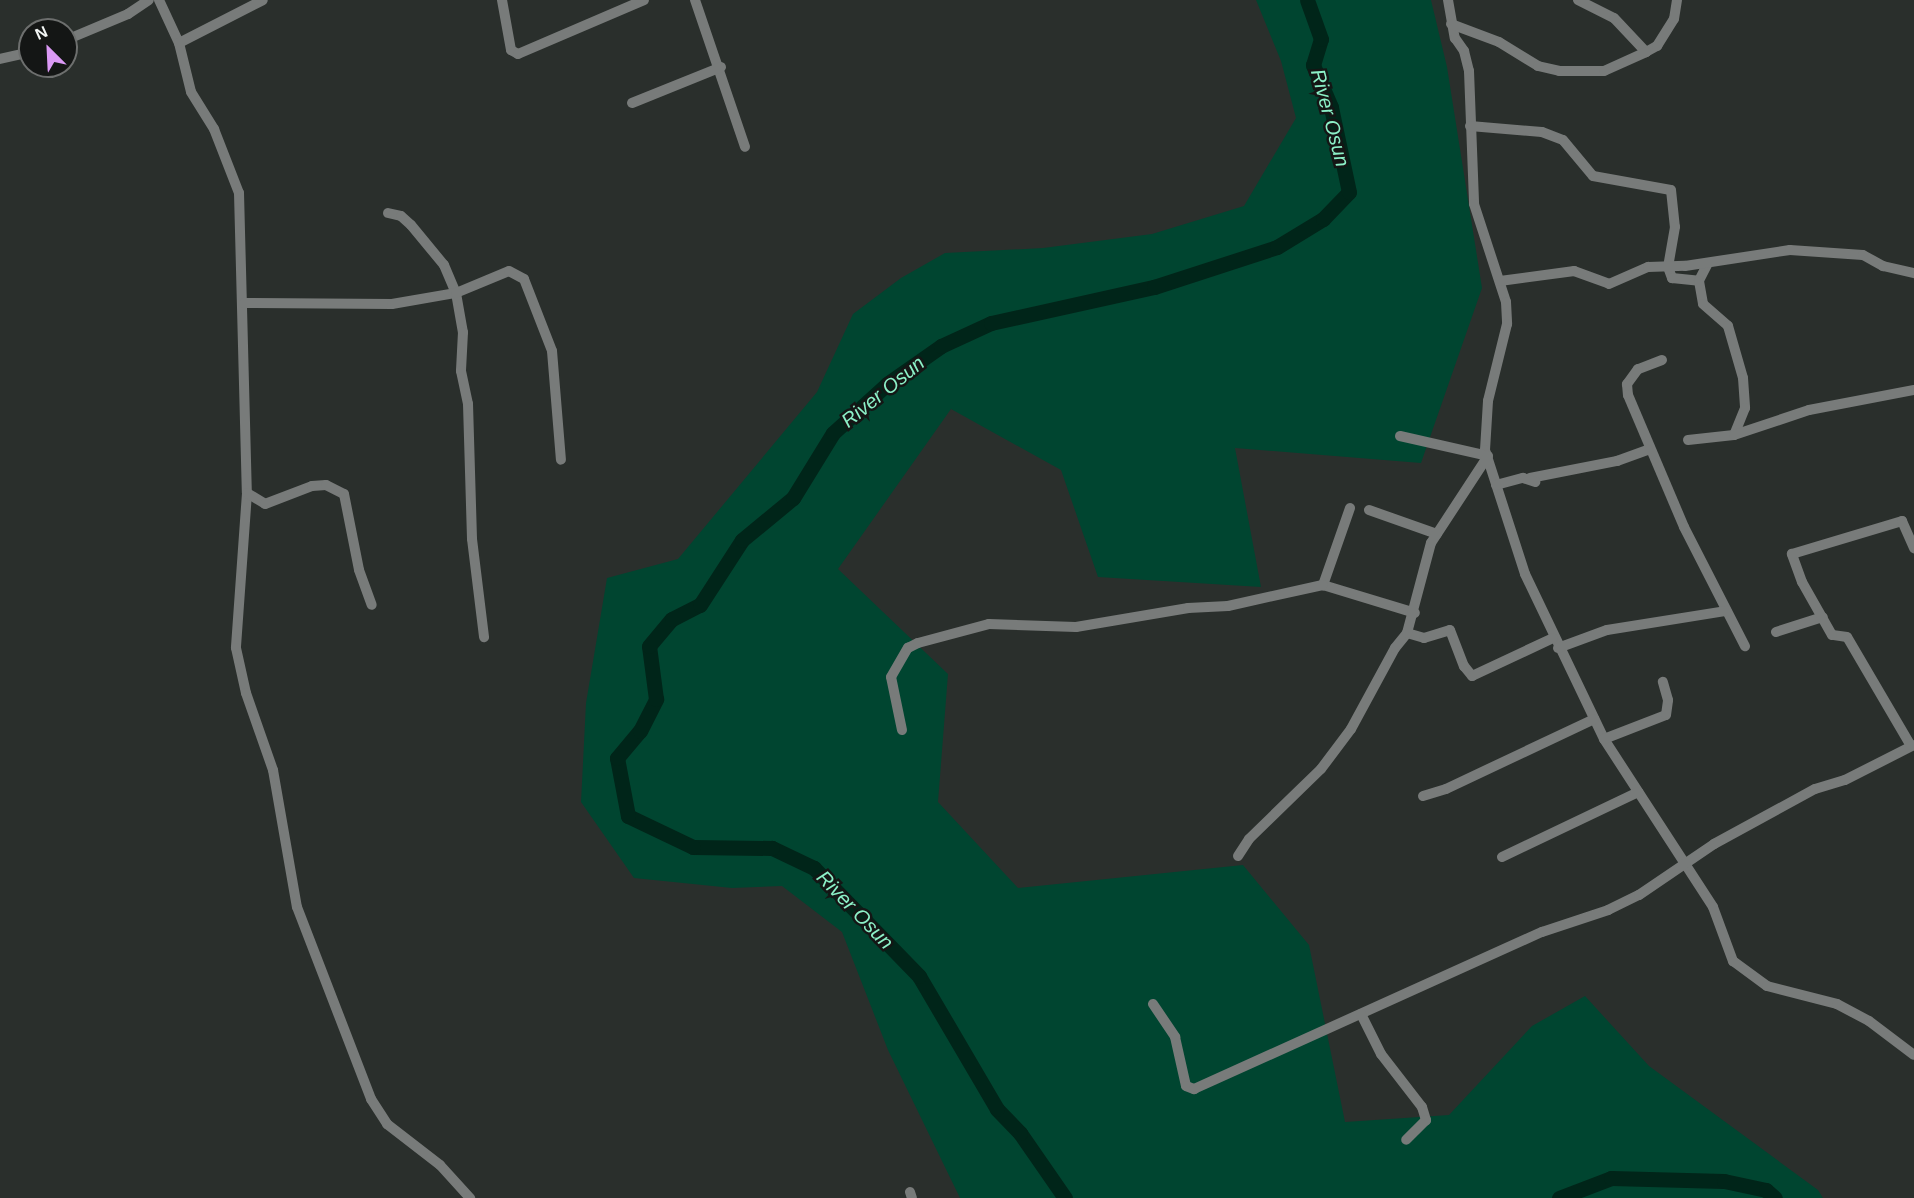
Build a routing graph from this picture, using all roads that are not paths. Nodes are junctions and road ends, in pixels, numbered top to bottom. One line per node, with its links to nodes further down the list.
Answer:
1 (149, 0): 11 (street)
2 (159, 0): 12 (street)
3 (264, 0): 12 (street)
4 (502, 0): 5 (street)
5 (644, 0)
6 (695, 0): 16 (street)
7 (1448, 0): 10 (street)
8 (1578, 0): 13 (street)
9 (1677, 0): 13 (street)
10 (1451, 24): 13 (street); 18 (street)
11 (78, 35)
12 (179, 43): 27 (street)
13 (1646, 51)
14 (18, 54): 15 (street)
15 (0, 58)
16 (721, 67): 17 (street); 19 (street)
17 (632, 103)
18 (1470, 126): 22 (street); 24 (street)
19 (745, 147)
20 (388, 213): 26 (street)
21 (1708, 263): 22 (street); 23 (street); 25 (street)
22 (1668, 267): 24 (street); 25 (street)
23 (1914, 273)
24 (1500, 281): 34 (street)
25 (1699, 281): 30 (street)
26 (456, 293): 27 (street); 35 (street); 49 (street)
27 (244, 303): 37 (street)
28 (1662, 360): 33 (street)
29 (1914, 390): 30 (street)
30 (1734, 435): 32 (street)
31 (1400, 436): 34 (street)
32 (1688, 440)
33 (1648, 450): 36 (street); 44 (street)
34 (1488, 456): 36 (street); 40 (street)
35 (561, 460)
36 (1496, 485): 50 (street)
37 (247, 492): 43 (street); 66 (street)
38 (1350, 508): 42 (street)
39 (1369, 510): 40 (street)
40 (1437, 534): 45 (street)
41 (1914, 548): 46 (street)
42 (1323, 585): 45 (street); 54 (street)
43 (372, 605)
44 (1726, 611): 50 (street); 51 (street)
45 (1415, 613): 48 (street)
46 (1823, 617): 47 (street); 56 (street)
47 (1776, 632)
48 (1407, 633): 50 (street); 59 (street)
49 (484, 637)
50 (1555, 643): 53 (street)
51 (1745, 646)
52 (1663, 682): 55 (street)
53 (1594, 719): 55 (street); 58 (street)
54 (902, 730)
55 (1604, 739): 57 (street)
56 (1912, 746): 61 (street)
57 (1638, 792): 60 (street); 61 (street)
58 (1423, 796)
59 (1238, 856)
60 (1502, 857)
61 (1685, 862): 63 (street); 64 (street)
62 (1153, 1004): 63 (street)
63 (1361, 1014): 65 (street)
64 (1914, 1055)
65 (1406, 1140)
66 (470, 1198)

